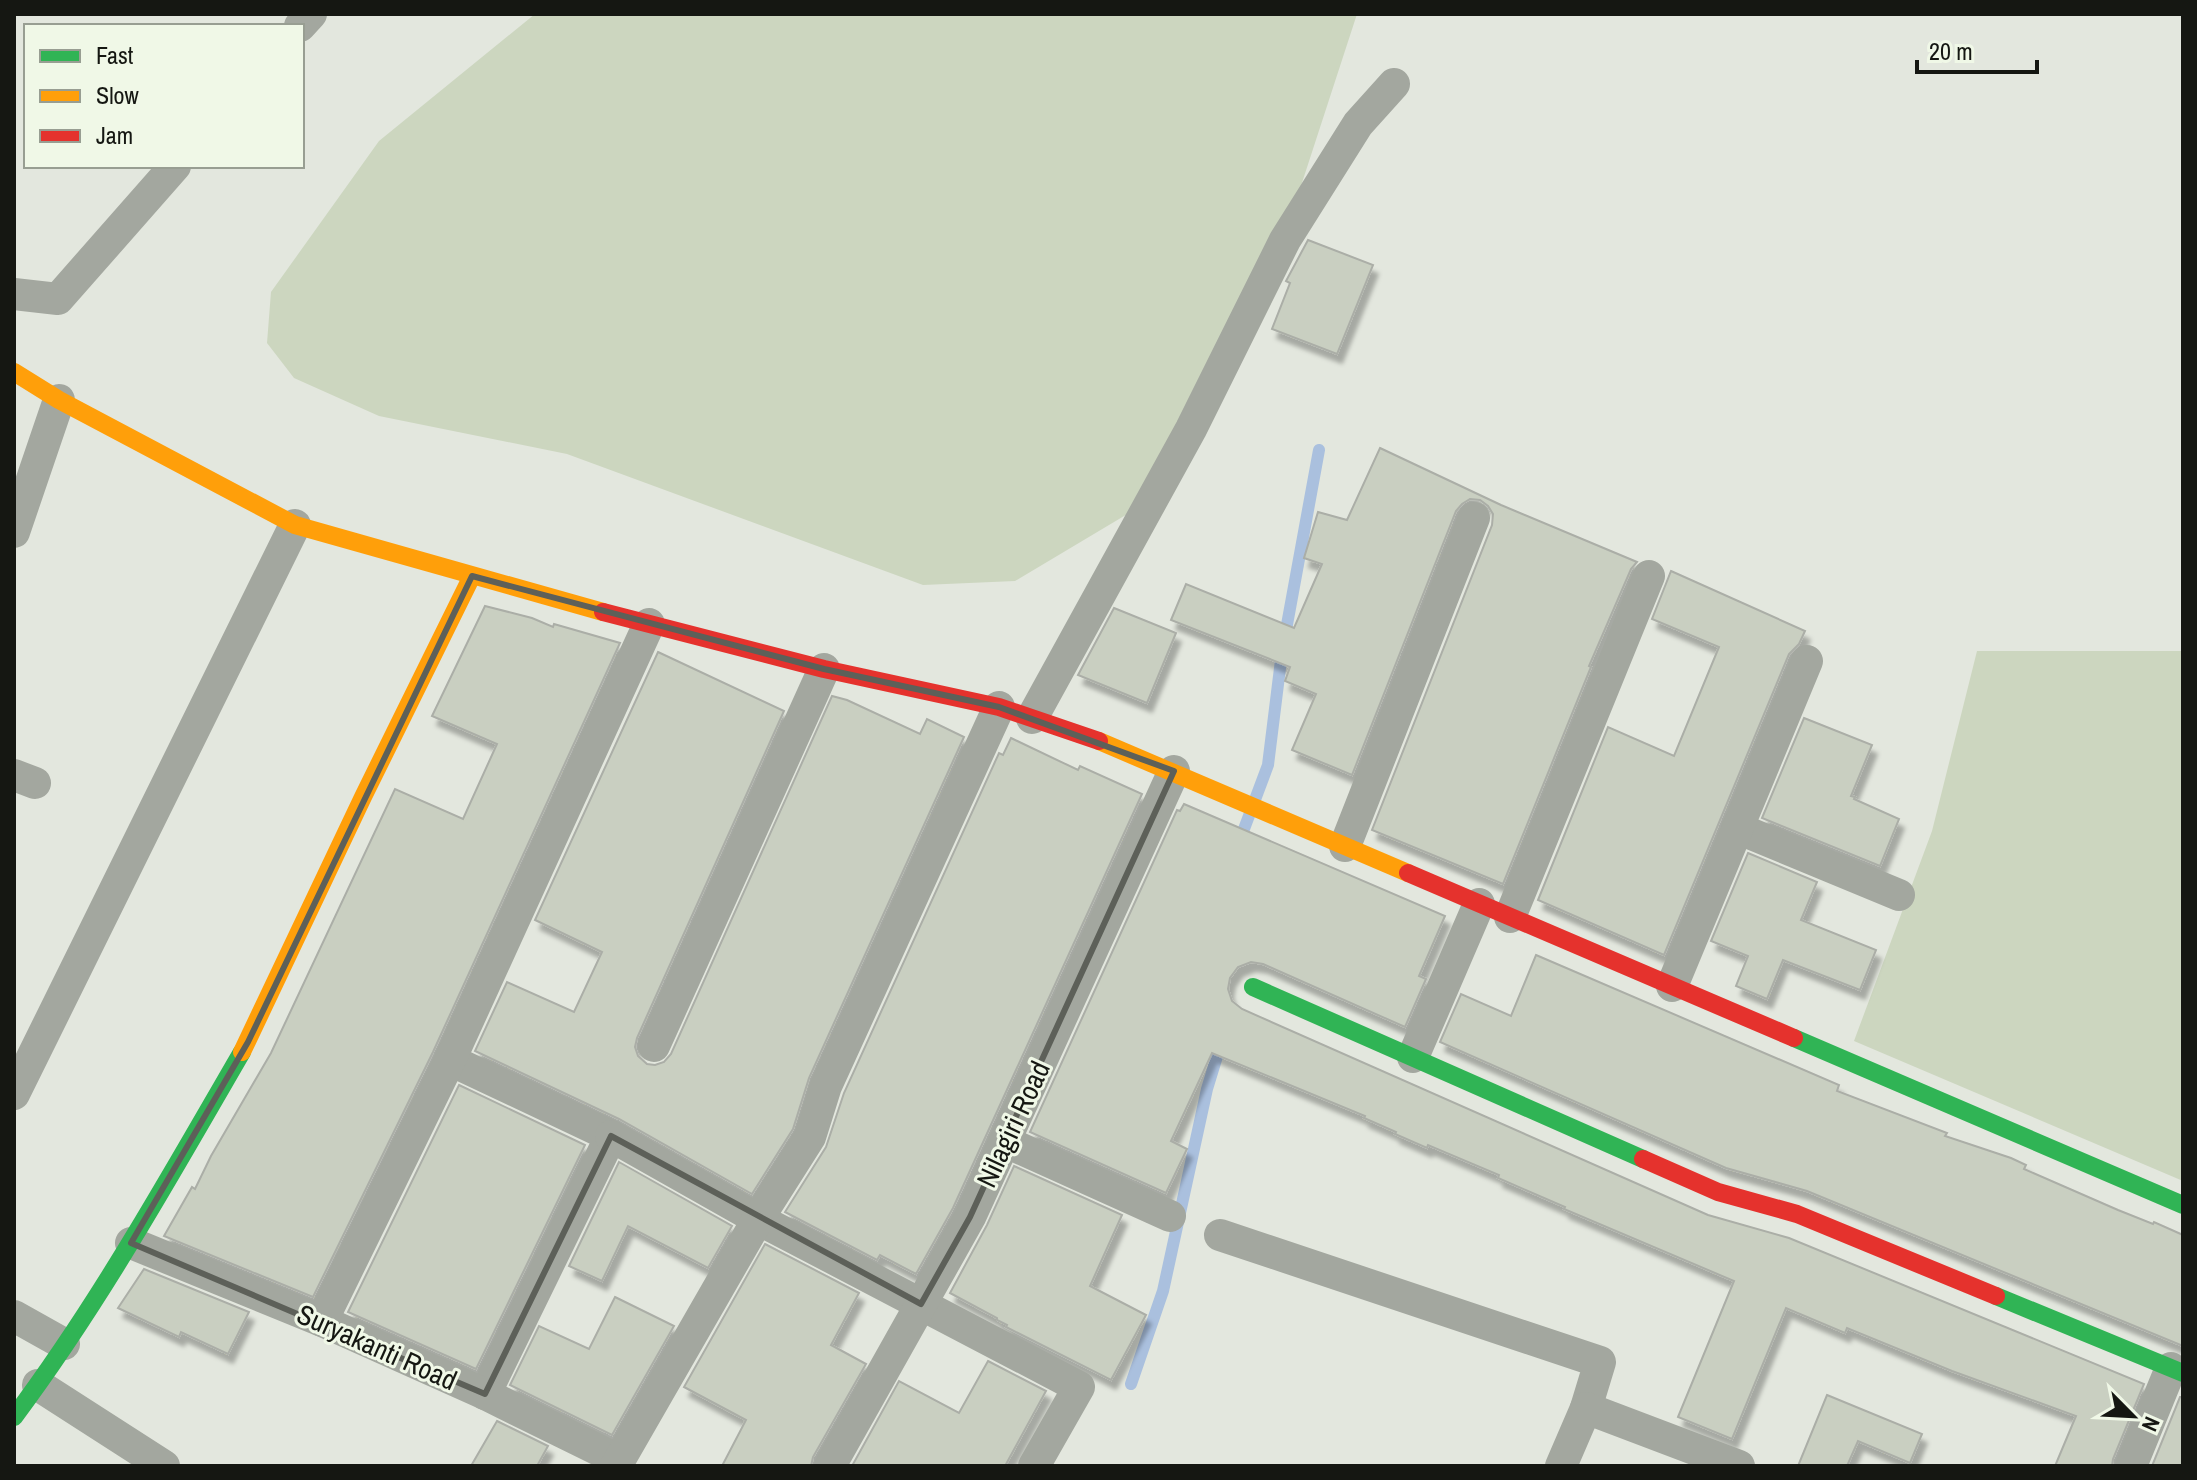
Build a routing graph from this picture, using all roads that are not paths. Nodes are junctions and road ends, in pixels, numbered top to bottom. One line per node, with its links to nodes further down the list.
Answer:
1 (1394, 84): 15 (street)
2 (173, 168): 3 (street)
3 (14, 294)
4 (14, 372): 5 (street)
5 (59, 400): 7 (street); 8 (street)
6 (1474, 518): 18 (street)
7 (295, 525): 9 (street); 27 (street)
8 (14, 532)
9 (472, 576): 11 (street); 34 (street)
10 (1649, 576): 21 (street)
11 (649, 624): 13 (street); 26 (street)
12 (1807, 661): 17 (street)
13 (824, 669): 14 (street); 24 (street)
14 (999, 707): 15 (street); 32 (street)
15 (1032, 718): 16 (street)
16 (1174, 771): 18 (street); 29 (street, Nilagiri Road)
17 (1737, 828): 19 (street); 22 (street)
18 (1345, 846): 20 (street)
19 (1899, 895)
20 (1479, 904): 21 (street); 25 (street)
21 (1510, 917): 22 (street)
22 (1672, 986): 30 (street)
23 (1253, 987): 25 (street)
24 (654, 1046)
25 (1413, 1057): 39 (street)
26 (450, 1060): 28 (street); 37 (street)
27 (14, 1094)
28 (611, 1136): 32 (street); 41 (street)
29 (1006, 1142): 31 (street); 35 (street, Nilagiri Road)
30 (2183, 1205)
31 (1170, 1216)
32 (758, 1219): 35 (street); 44 (street)
33 (1220, 1235): 42 (street)
34 (131, 1243): 37 (street, Suryakanti Road); 38 (street)
35 (921, 1304): 46 (street, Nilagiri Road); 47 (street)
36 (14, 1316): 38 (street)
37 (322, 1321): 41 (street, Suryakanti Road)
38 (64, 1344): 40 (street)
39 (2177, 1371): 50 (street)
40 (38, 1385): 43 (street); 45 (street)
41 (485, 1394): 44 (street, Suryakanti Road)
42 (1586, 1408): 48 (street); 49 (street)
43 (14, 1417)
44 (617, 1463)
45 (164, 1466)
46 (830, 1466)
47 (1034, 1466)
48 (1561, 1466)
49 (1739, 1466)
50 (2131, 1466)

